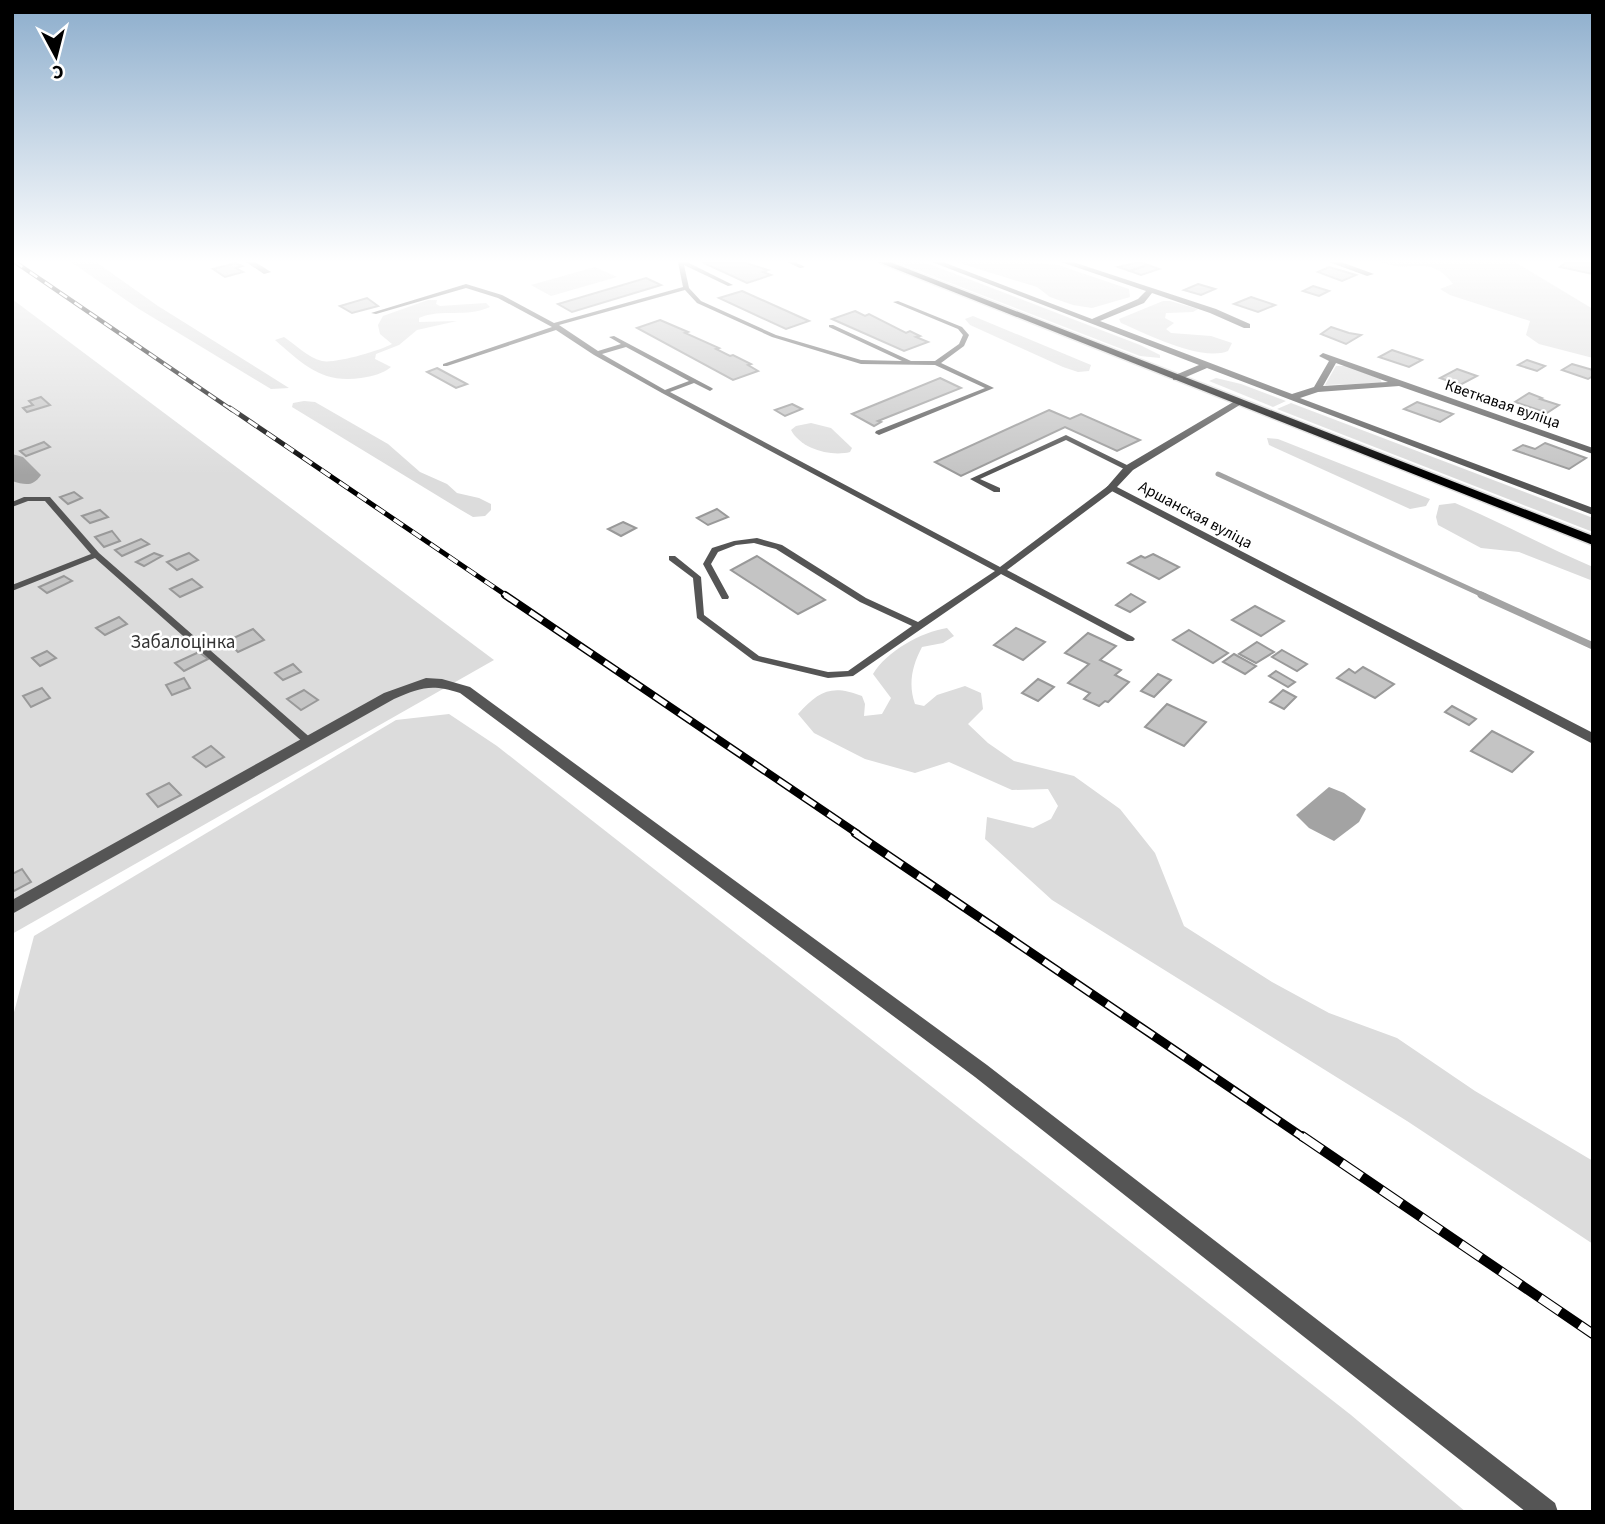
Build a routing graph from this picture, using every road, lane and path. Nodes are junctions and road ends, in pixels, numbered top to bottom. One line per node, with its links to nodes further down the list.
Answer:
1 (536, 333): 15 (lane)
2 (566, 333): 10 (lane)
3 (768, 333): 13 (lane)
4 (847, 333): 13 (lane)
5 (964, 333): 14 (lane)
6 (1062, 333): 17 (main road)
7 (1124, 333): 16 (street)
8 (612, 338): 9 (lane)
9 (625, 345): 10 (lane); 18 (lane)
10 (596, 354): 22 (lane)
11 (1323, 356): 12 (street, Кветкавая вуліца)
12 (1335, 359): 19 (street, Кветкавая вуліца); 21 (street)
13 (913, 363): 14 (lane)
14 (936, 363): 25 (lane)
15 (445, 365)
16 (1205, 366): 17 (street); 23 (street)
17 (1176, 378): 24 (main road)
18 (695, 381): 20 (lane); 22 (lane)
19 (1401, 384): 21 (street); 26 (street, Кветкавая вуліца)
20 (710, 389)
21 (1317, 389): 23 (street)
22 (664, 392): 35 (lane)
23 (1290, 398): 31 (street)
24 (1238, 403): 27 (street, Аршанская вуліца); 32 (main road)
25 (879, 433)
26 (1593, 451)
27 (1129, 468): 28 (street, Аршанская вуліца); 29 (lane)
28 (1111, 488): 35 (lane); 40 (street, Аршанская вуліца)
29 (997, 491)
30 (12, 505): 33 (lane)
31 (1593, 512)
32 (1593, 541)
33 (96, 555): 36 (lane); 41 (lane)
34 (672, 558): 38 (lane)
35 (1000, 571): 38 (lane); 39 (lane)
36 (12, 588)
37 (725, 597): 38 (lane)
38 (919, 626)
39 (1130, 639)
40 (1593, 739)
41 (309, 741): 42 (street); 43 (street)
42 (12, 908)
43 (1546, 1512)

